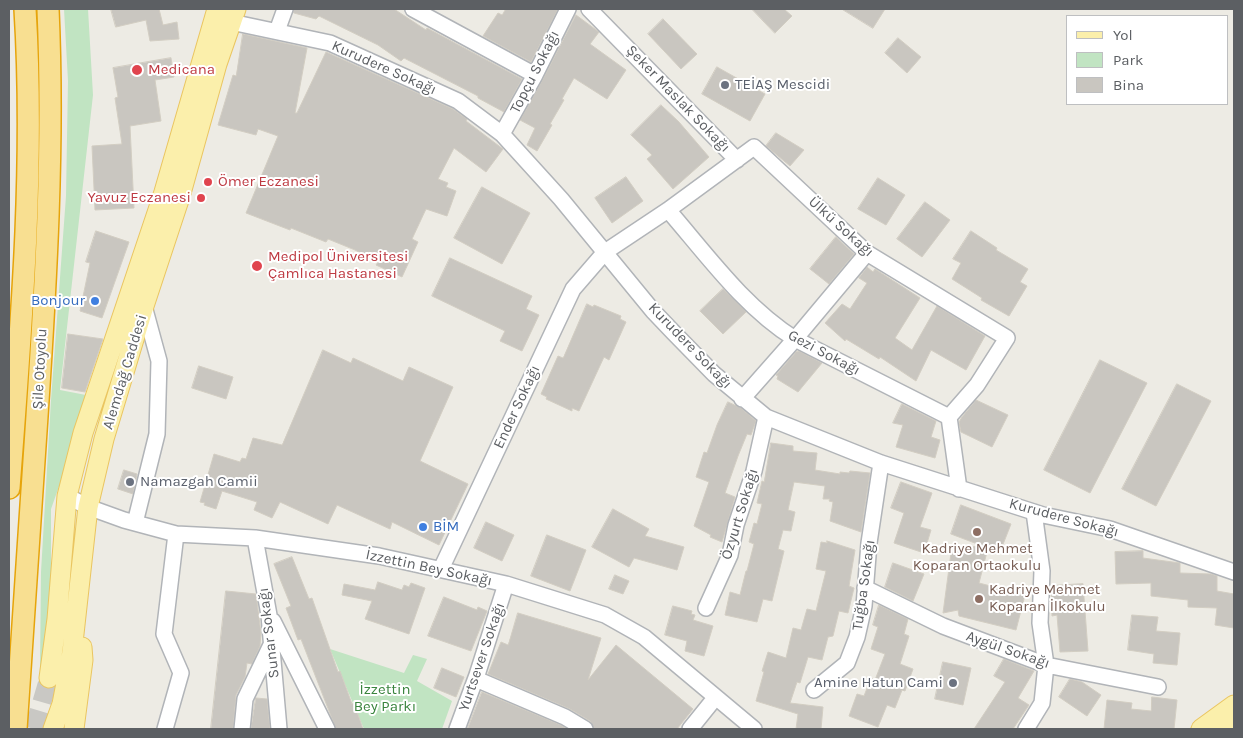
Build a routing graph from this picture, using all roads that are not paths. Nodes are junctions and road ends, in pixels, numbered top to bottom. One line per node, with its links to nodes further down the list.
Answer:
1 (25, 9): 21 (highway, Şile Otoyolu)
2 (48, 9): 45 (highway, Şile Otoyolu)
3 (285, 9): 8 (street)
4 (413, 9): 9 (street)
5 (568, 9): 9 (street, Topçu Sokağı)
6 (589, 9): 11 (street, Şeker Maslak Sokağı)
7 (224, 15): 8 (street, Kurudere Sokağı); 15 (main road, Alemdağ Caddesi); 23 (main road, Alemdağ Caddesi)
8 (277, 32): 10 (street, Kurudere Sokağı)
9 (535, 76): 10 (street, Topçu Sokağı)
10 (502, 134): 13 (street, Kurudere Sokağı)
11 (737, 160): 12 (street, Şeker Maslak Sokağı); 14 (street, Ülkü Sokağı)
12 (668, 210): 13 (street, Şeker Maslak Sokağı); 16 (street, Gezi Sokağı)
13 (605, 252): 17 (street, Kurudere Sokağı); 29 (street, Ender Sokağı)
14 (868, 253): 16 (street); 19 (street, Ülkü Sokağı)
15 (144, 306): 24 (main road, Alemdağ Caddesi); 26 (street)
16 (795, 340): 17 (street); 19 (street, Gezi Sokağı)
17 (742, 399): 18 (street, Kurudere Sokağı)
18 (766, 417): 20 (street, Kurudere Sokağı); 34 (street, Özyurt Sokağı)
19 (949, 417): 22 (street)
20 (881, 463): 22 (street, Kurudere Sokağı); 33 (street, Tuğba Sokağı)
21 (9, 488)
22 (960, 488): 25 (street, Kurudere Sokağı)
23 (67, 496): 24 (street, İzzettin Bey Sokağı); 38 (main road, Alemdağ Caddesi)
24 (88, 507): 26 (street, İzzettin Bey Sokağı); 32 (main road, Alemdağ Caddesi)
25 (1034, 512): 30 (street, Kurudere Sokağı); 37 (street)
26 (135, 523): 27 (street, İzzettin Bey Sokağı)
27 (176, 534): 28 (street, İzzettin Bey Sokağı); 48 (street)
28 (255, 538): 29 (street, İzzettin Bey Sokağı); 35 (street, Sunar Sokağı)
29 (441, 569): 31 (street, İzzettin Bey Sokağı)
30 (1234, 572)
31 (506, 584): 39 (street, Yurtsever Sokağı); 42 (street, İzzettin Bey Sokağı)
32 (79, 586): 46 (main road, Alemdağ Caddesi); 47 (main road)
33 (865, 588): 37 (street, Aygül Sokağı); 41 (street, Tuğba Sokağı)
34 (706, 608)
35 (270, 614): 36 (street, Sunar Sokağı); 51 (street)
36 (271, 645): 49 (street); 50 (street, Sunar Sokağı)
37 (1046, 665): 40 (street, Aygül Sokağı); 56 (street)
38 (49, 678)
39 (476, 679): 52 (street, Yurtsever Sokağı); 53 (street)
40 (1158, 687)
41 (814, 690)
42 (715, 698): 54 (street); 55 (street, İzzettin Bey Sokağı)
43 (1234, 705): 57 (main road)
44 (1234, 723): 58 (main road)
45 (16, 729)
46 (53, 729)
47 (74, 729)
48 (165, 729)
49 (242, 729)
50 (279, 729)
51 (327, 729)
52 (457, 729)
53 (585, 729)
54 (690, 729)
55 (754, 729)
56 (1026, 729)
57 (1201, 729)
58 (1225, 729)

